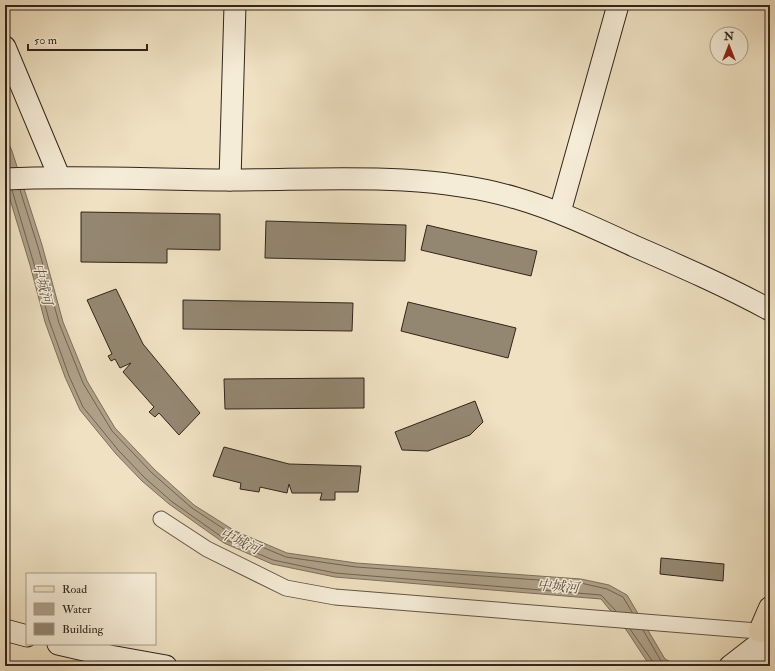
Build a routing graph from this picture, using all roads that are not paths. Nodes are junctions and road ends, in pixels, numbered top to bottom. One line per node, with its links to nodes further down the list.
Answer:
1 (235, 5): 6 (street)
2 (618, 5): 7 (street)
3 (5, 47): 4 (street)
4 (58, 176): 5 (street); 6 (street)
5 (5, 179)
6 (230, 180): 7 (street)
7 (560, 212): 8 (street)
8 (770, 310)
9 (161, 519): 12 (street)
10 (770, 608): 12 (main road)
11 (5, 630): 13 (street)
12 (768, 635): 16 (street); 17 (street)
13 (26, 636)
14 (62, 645): 15 (street)
15 (166, 666)
16 (730, 666)
17 (761, 666)

